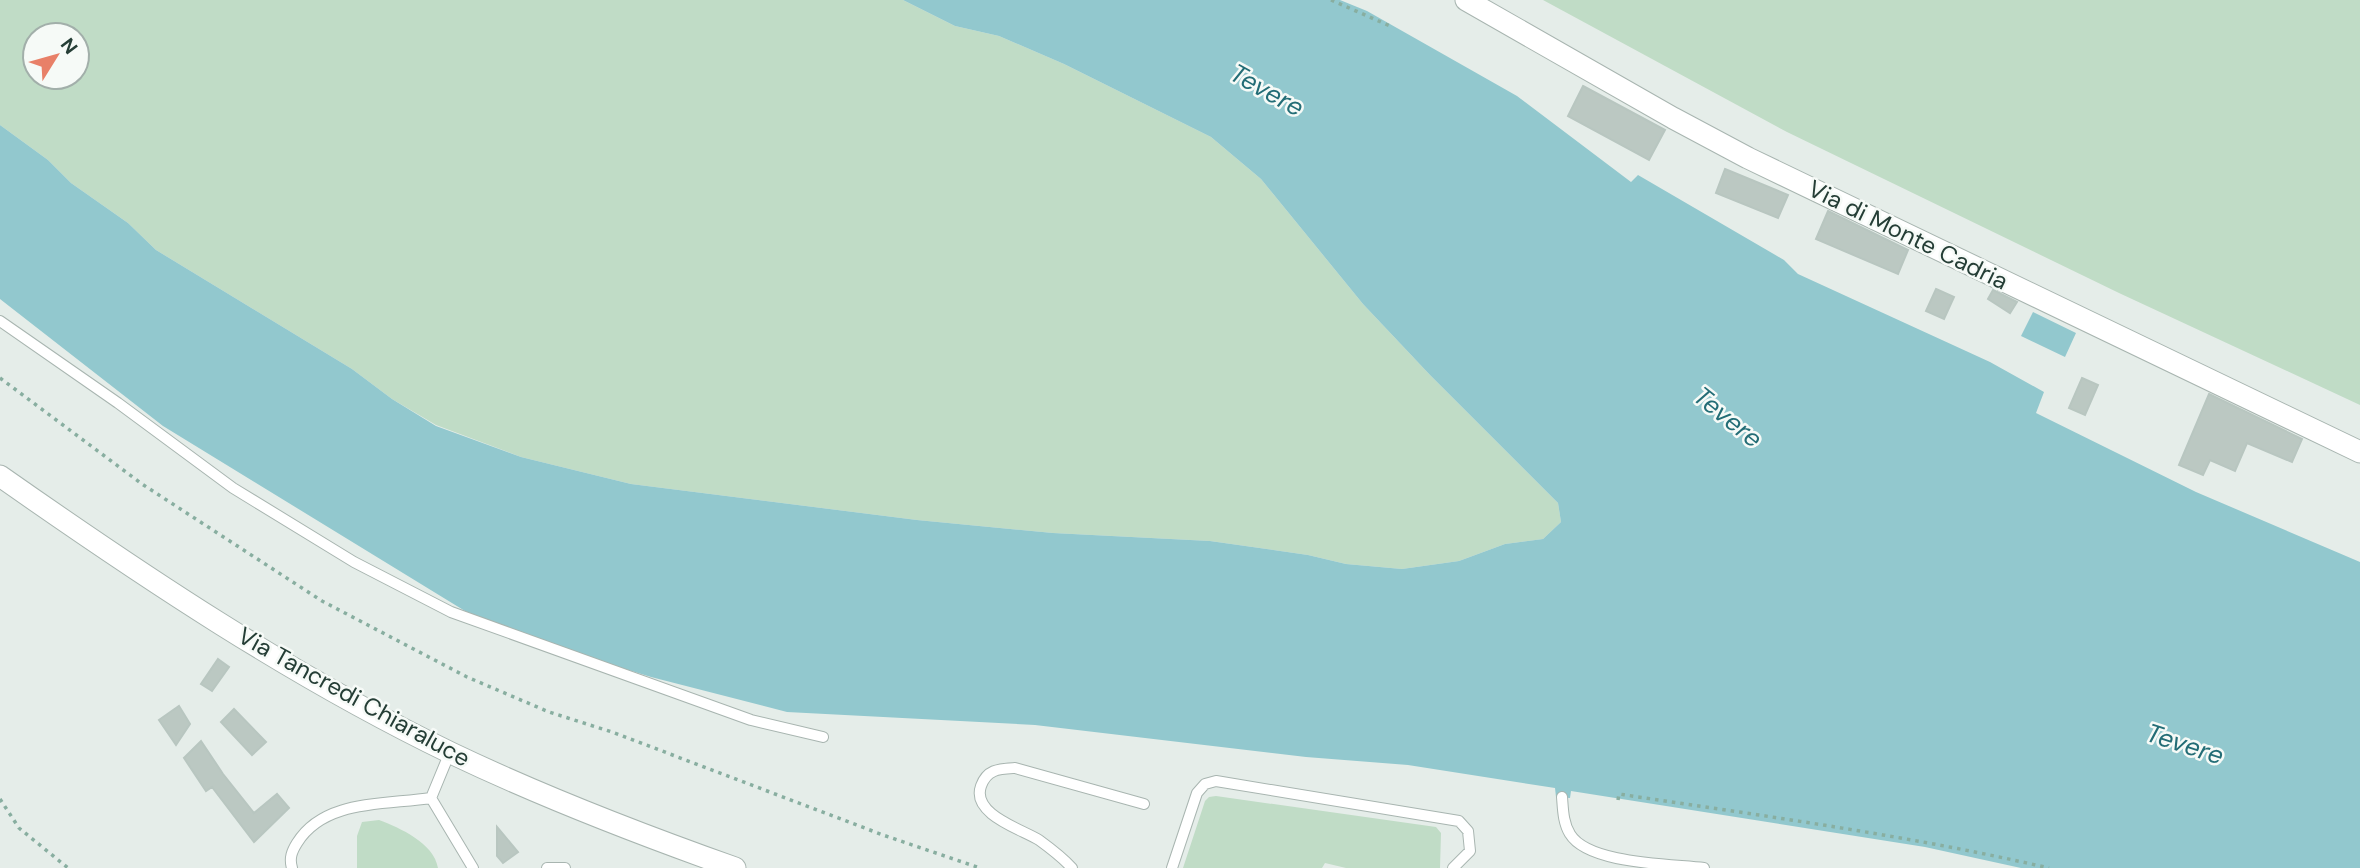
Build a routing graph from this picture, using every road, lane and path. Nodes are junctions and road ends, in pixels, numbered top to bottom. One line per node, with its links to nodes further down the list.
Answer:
1 (1331, 0): 3 (path)
2 (1466, 0): 6 (street, Via di Monte Cadria)
3 (1390, 26)
4 (0, 321): 8 (lane)
5 (0, 378): 25 (path)
6 (2360, 452)
7 (0, 476): 9 (street, Via Tancredi Chiaraluce)
8 (823, 737)
9 (450, 752): 11 (lane); 24 (street, Via Tancredi Chiaraluce)
10 (1562, 797): 29 (lane)
11 (431, 798): 20 (lane); 21 (lane)
12 (0, 799): 19 (path)
13 (1618, 800): 15 (path)
14 (1143, 804): 26 (lane)
15 (1716, 809): 16 (path); 17 (path)
16 (1715, 815)
17 (1999, 856): 18 (path); 30 (path)
18 (1997, 863)
19 (68, 868)
20 (292, 868)
21 (473, 868)
22 (547, 868): 23 (lane)
23 (565, 868)
24 (735, 868)
25 (980, 868)
26 (1072, 868)
27 (1172, 868): 28 (lane)
28 (1453, 868)
29 (1704, 868)
30 (2049, 868)

